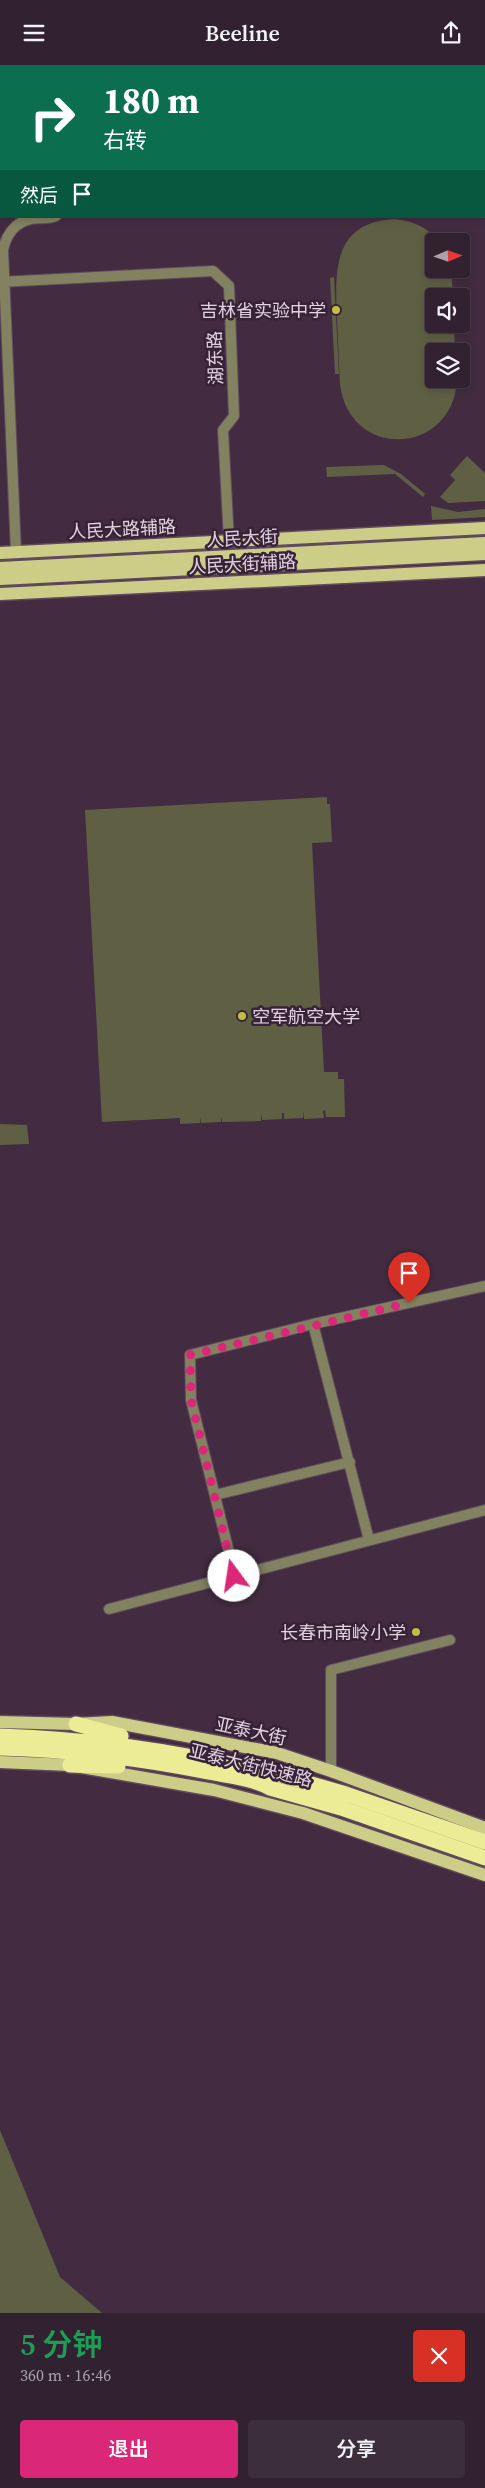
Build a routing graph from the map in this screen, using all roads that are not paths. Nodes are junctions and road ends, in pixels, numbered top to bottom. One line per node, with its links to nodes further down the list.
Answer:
1 (48, 217): 2 (street)
2 (2, 282): 4 (street, 湖东路); 6 (street)
3 (485, 528): 4 (main road, 人民大路辅路)
4 (229, 541): 6 (main road, 人民大路辅路)
5 (485, 543): 9 (main road, 人民大街)
6 (16, 552): 7 (main road, 人民大路辅路)
7 (0, 553)
8 (485, 554): 11 (main road, 人民大街)
9 (0, 568)
10 (484, 570): 12 (main road, 人民大街辅路)
11 (0, 579)
12 (0, 594)
13 (485, 1286): 14 (street)
14 (313, 1324): 15 (street); 16 (street)
15 (350, 1461): 16 (street); 18 (street)
16 (215, 1495): 19 (street)
17 (485, 1510): 18 (street)
18 (369, 1540): 19 (street)
19 (234, 1576): 20 (street)
20 (109, 1609)
21 (450, 1640): 28 (street)
22 (0, 1722): 23 (main road, 亚泰大街)
23 (76, 1724): 28 (main road, 亚泰大街); 29 (highway)
24 (0, 1736): 29 (highway, 亚泰大街快速路)
25 (0, 1748): 30 (highway, 亚泰大街快速路)
26 (0, 1762): 27 (main road)
27 (70, 1765): 30 (highway); 34 (main road)
28 (332, 1771): 31 (main road, 亚泰大街)
29 (270, 1772): 32 (highway, 亚泰大街快速路)
30 (270, 1788): 33 (highway, 亚泰大街快速路)
31 (485, 1828)
32 (485, 1842)
33 (485, 1859)
34 (485, 1875)

